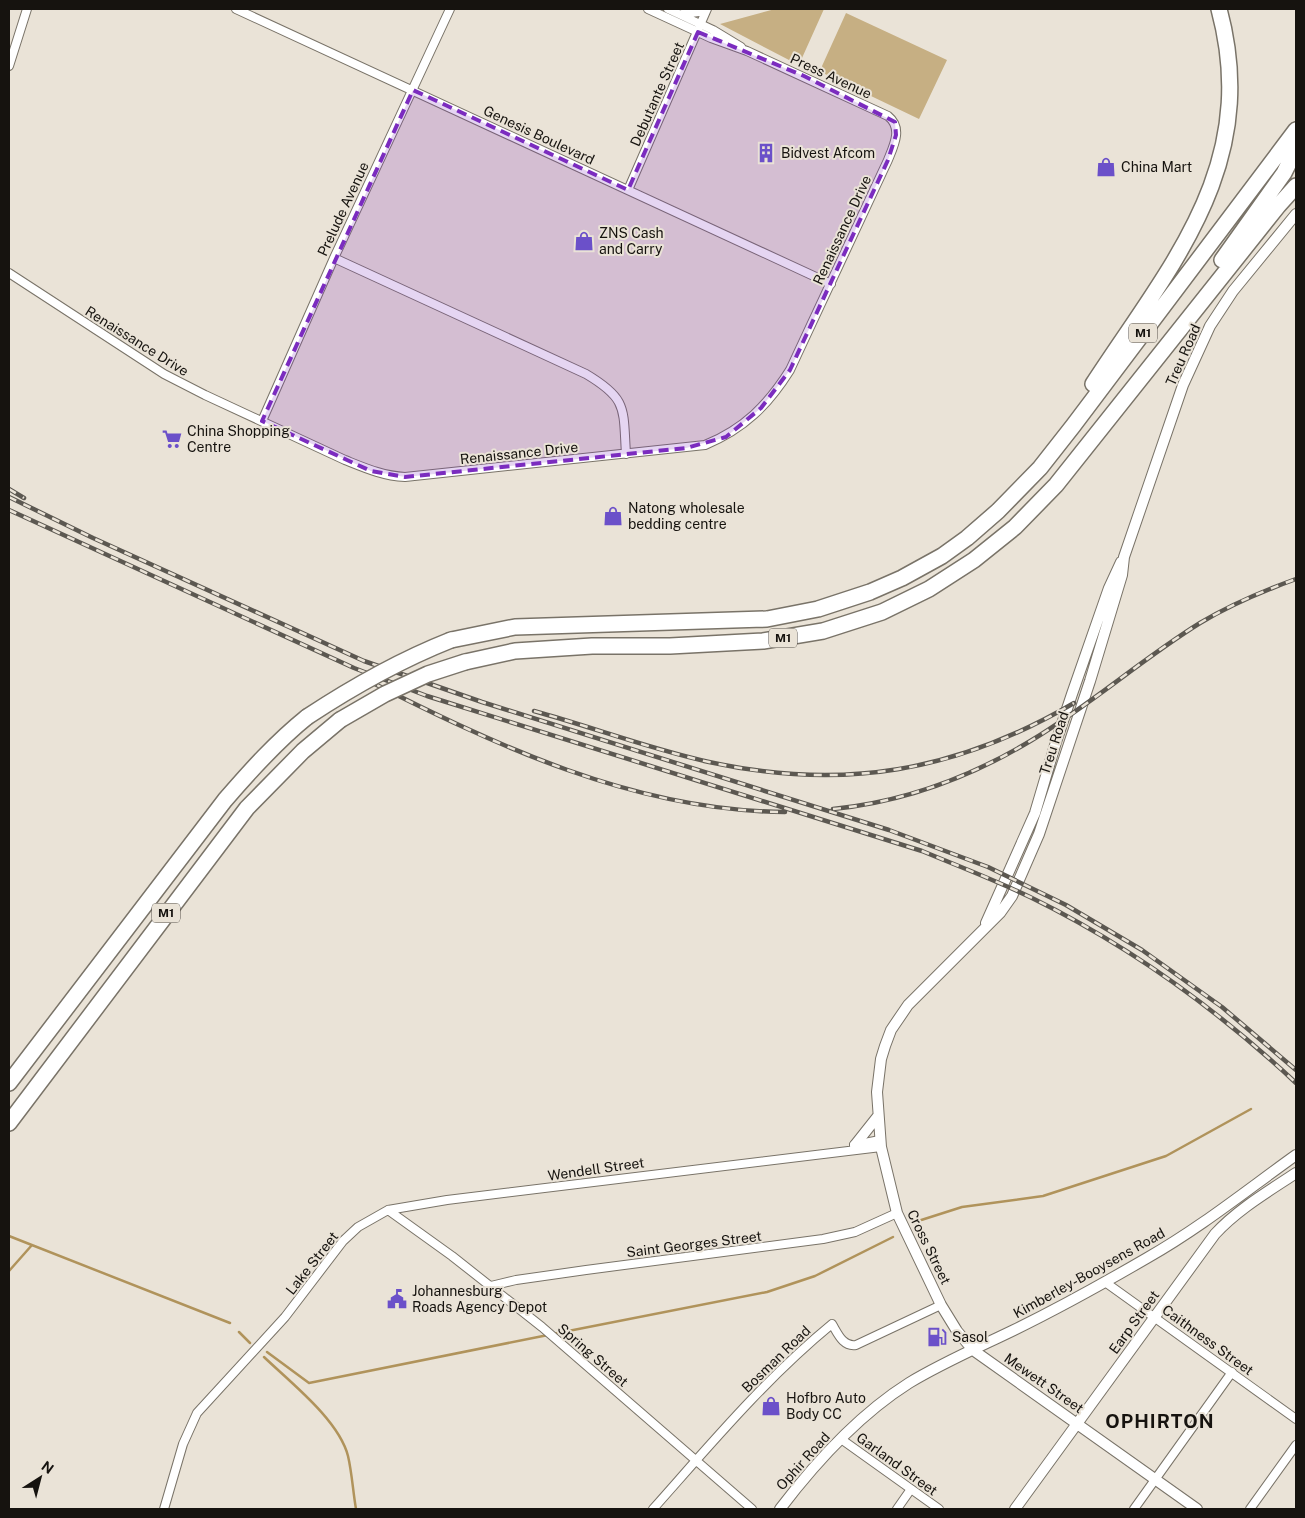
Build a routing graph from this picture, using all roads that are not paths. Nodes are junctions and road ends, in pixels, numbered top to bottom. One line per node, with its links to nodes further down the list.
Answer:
1 (27, 9): 13 (street)
2 (236, 9): 14 (street, Genesis Boulevard)
3 (450, 9): 14 (street, Prelude Avenue)
4 (648, 9): 11 (street, Press Avenue)
5 (668, 9): 7 (street, Press Avenue)
6 (707, 9): 7 (street); 9 (street, Debutante Street); 10 (street)
7 (680, 14): 9 (street, Press Avenue)
8 (1220, 14): 27 (highway)
9 (702, 24): 10 (street, Press Avenue); 11 (street, Debutante Street)
10 (713, 30): 12 (street, Press Avenue)
11 (698, 32): 12 (street, Press Avenue); 19 (street, Debutante Street)
12 (747, 51): 15 (street, Press Avenue)
13 (9, 66)
14 (413, 90): 19 (street, Genesis Boulevard); 21 (street, Prelude Avenue)
15 (897, 130): 23 (street, Renaissance Drive)
16 (1296, 130): 27 (highway, M1)
17 (1296, 149): 24 (highway)
18 (1296, 186): 24 (highway, M1)
19 (628, 190): 23 (street, Genesis Boulevard)
20 (1296, 214): 29 (street, Treu Road)
21 (334, 258): 25 (street, Prelude Avenue); 26 (street)
22 (9, 274): 25 (street, Renaissance Drive)
23 (831, 284): 26 (street, Renaissance Drive)
24 (1191, 314): 30 (highway, M1, bridge)
25 (262, 421): 26 (street, Renaissance Drive)
26 (626, 454)
27 (1040, 468): 28 (highway, M1, bridge)
28 (9, 1084)
29 (878, 1116): 31 (street, Treu Road); 32 (street)
30 (9, 1122)
31 (881, 1143): 32 (street, Wendell Street); 33 (street, Wendell Street); 39 (street, Cross Street)
32 (856, 1145): 33 (street, Wendell Street)
33 (808, 1154): 37 (street, Wendell Street)
34 (1296, 1155): 38 (street)
35 (1296, 1172): 36 (street, Earp Street)
36 (1253, 1202): 38 (street); 41 (street, Earp Street)
37 (388, 1210): 43 (street, Spring Street); 55 (street, Lake Street)
38 (1217, 1213): 40 (street, Kimberley-Booysens Road)
39 (898, 1218): 43 (street, Saint Georges Street); 44 (street, Cross Street)
40 (1191, 1231): 41 (street); 42 (street, Kimberley-Booysens Road)
41 (1207, 1244): 45 (street, Earp Street)
42 (1105, 1282): 45 (street, Caithness Street); 46 (street, Kimberley-Booysens Road)
43 (491, 1286): 52 (street, Spring Street)
44 (941, 1305): 46 (street, Cross Street); 52 (street, Bosman Road)
45 (1155, 1317): 47 (street, Caithness Street); 49 (street, Earp Street)
46 (973, 1350): 49 (street, Mewett Street); 50 (street, Ophir Road)
47 (1232, 1372): 48 (street, Caithness Street); 53 (street)
48 (1296, 1419)
49 (1077, 1423): 53 (street, Mewett Street); 61 (street, Earp Street)
50 (841, 1439): 54 (street, Garland Street); 58 (street, Ophir Road)
51 (1296, 1445): 64 (street)
52 (695, 1460): 56 (street, Bosman Road); 57 (street, Spring Street)
53 (1155, 1479): 62 (street); 63 (street, Mewett Street)
54 (911, 1489): 59 (street); 60 (street, Garland Street)
55 (164, 1509)
56 (654, 1509)
57 (752, 1509)
58 (780, 1509)
59 (896, 1509)
60 (939, 1509)
61 (1015, 1509)
62 (1134, 1509)
63 (1197, 1509)
64 (1250, 1509)

